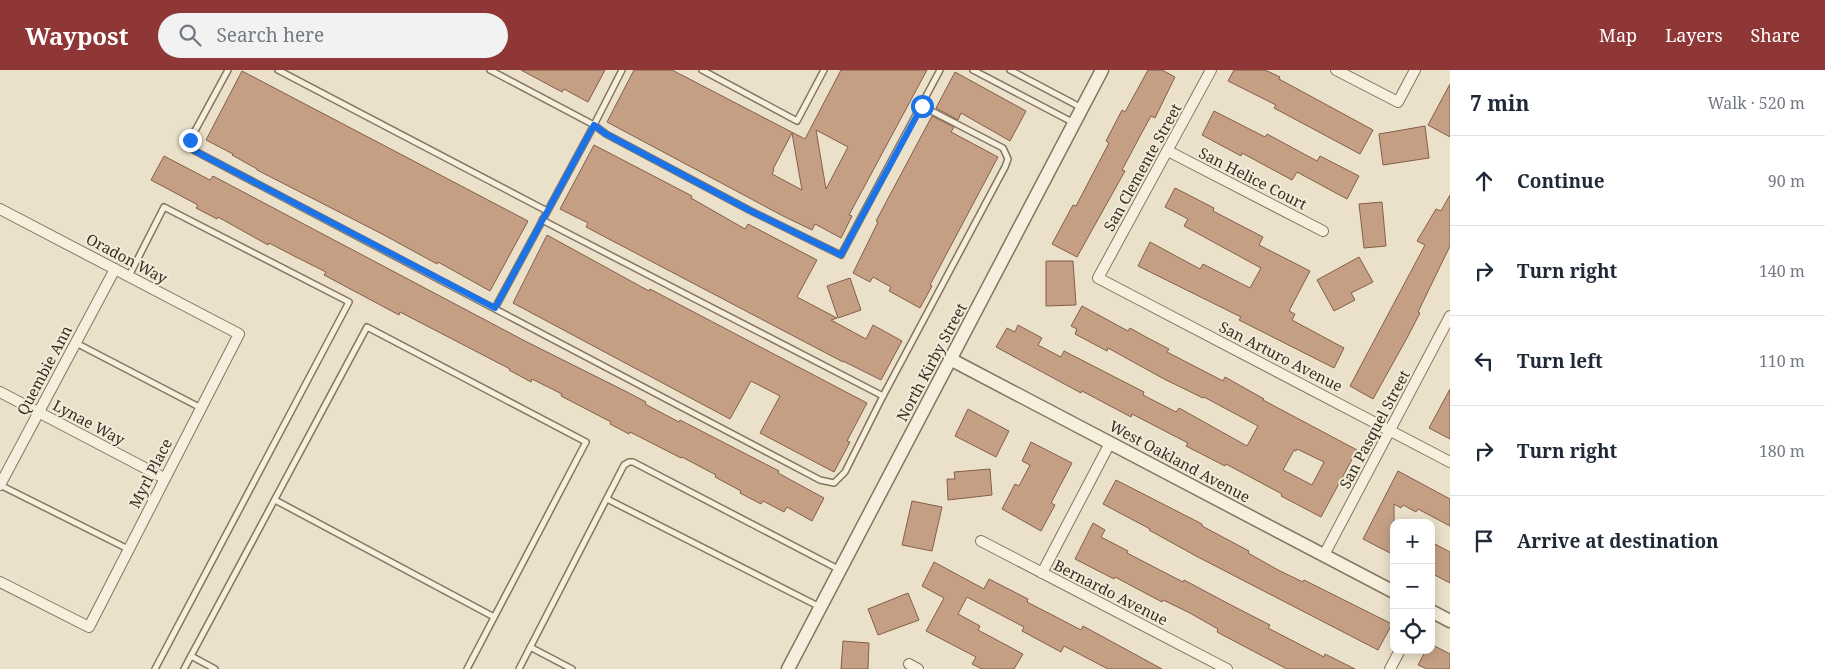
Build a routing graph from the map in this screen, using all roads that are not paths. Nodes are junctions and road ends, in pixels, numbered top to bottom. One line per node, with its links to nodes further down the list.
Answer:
1 (228, 70): 26 (lane)
2 (278, 70): 20 (lane)
3 (490, 70): 17 (lane)
4 (622, 70): 17 (lane)
5 (702, 70): 6 (lane)
6 (824, 70)
7 (940, 70): 14 (lane)
8 (973, 70): 16 (lane)
9 (1010, 70): 15 (lane)
10 (1102, 70): 15 (street, North Kirby Street)
11 (1211, 70): 18 (street, San Clemente Street)
12 (1336, 70): 13 (street)
13 (1415, 70)
14 (922, 106): 17 (lane); 32 (lane)
15 (1082, 108): 16 (street, North Kirby Street)
16 (1074, 123): 30 (street, North Kirby Street)
17 (594, 125): 20 (lane)
18 (1168, 151): 22 (street, San Helice Court); 25 (street, San Clemente Street)
19 (0, 208): 23 (street, Oradon Way)
20 (547, 211): 21 (lane)
21 (542, 220): 26 (lane); 32 (lane)
22 (1323, 231)
23 (115, 269): 24 (street, Oradon Way); 29 (street, Quembie Ann)
24 (128, 276): 28 (street, Oradon Way); 56 (lane)
25 (1098, 278): 35 (street, San Arturo Avenue)
26 (495, 308): 32 (lane)
27 (1450, 316): 35 (street, San Pasquel Street)
28 (239, 334): 33 (street, Myrl Place)
29 (75, 343): 33 (lane); 34 (street, Quembie Ann)
30 (950, 359): 36 (street, West Oakland Avenue); 45 (street, North Kirby Street)
31 (0, 392): 34 (street, Lynae Way)
32 (882, 396)
33 (201, 408): 38 (street, Myrl Place)
34 (39, 412): 38 (street, Lynae Way); 39 (street, Quembie Ann)
35 (1390, 429): 37 (street, San Arturo Avenue); 44 (street, San Pasquel Street)
36 (1110, 443): 44 (street, West Oakland Avenue); 46 (street)
37 (1450, 462)
38 (164, 478): 43 (street, Myrl Place)
39 (0, 485): 43 (lane)
40 (607, 498): 45 (lane); 49 (lane); 53 (lane)
41 (275, 500): 51 (lane); 51 (lane); 55 (lane)
42 (981, 541): 46 (street, Bernardo Avenue)
43 (128, 549): 47 (street, Myrl Place)
44 (1324, 555): 48 (street, West Oakland Avenue)
45 (840, 570): 49 (street, North Kirby Street)
46 (1042, 573): 63 (street, Bernardo Avenue)
47 (0, 582)
48 (1390, 590)
49 (820, 608): 62 (street, North Kirby Street)
50 (1435, 613): 52 (street)
51 (494, 617): 59 (lane)
52 (1450, 621)
53 (530, 647): 60 (lane); 61 (lane)
54 (1398, 654): 64 (street)
55 (191, 656): 57 (lane); 58 (lane)
56 (155, 669)
57 (184, 669)
58 (215, 669)
59 (467, 669)
60 (519, 669)
61 (572, 669)
62 (788, 669)
63 (1227, 669)
64 (1390, 669)

